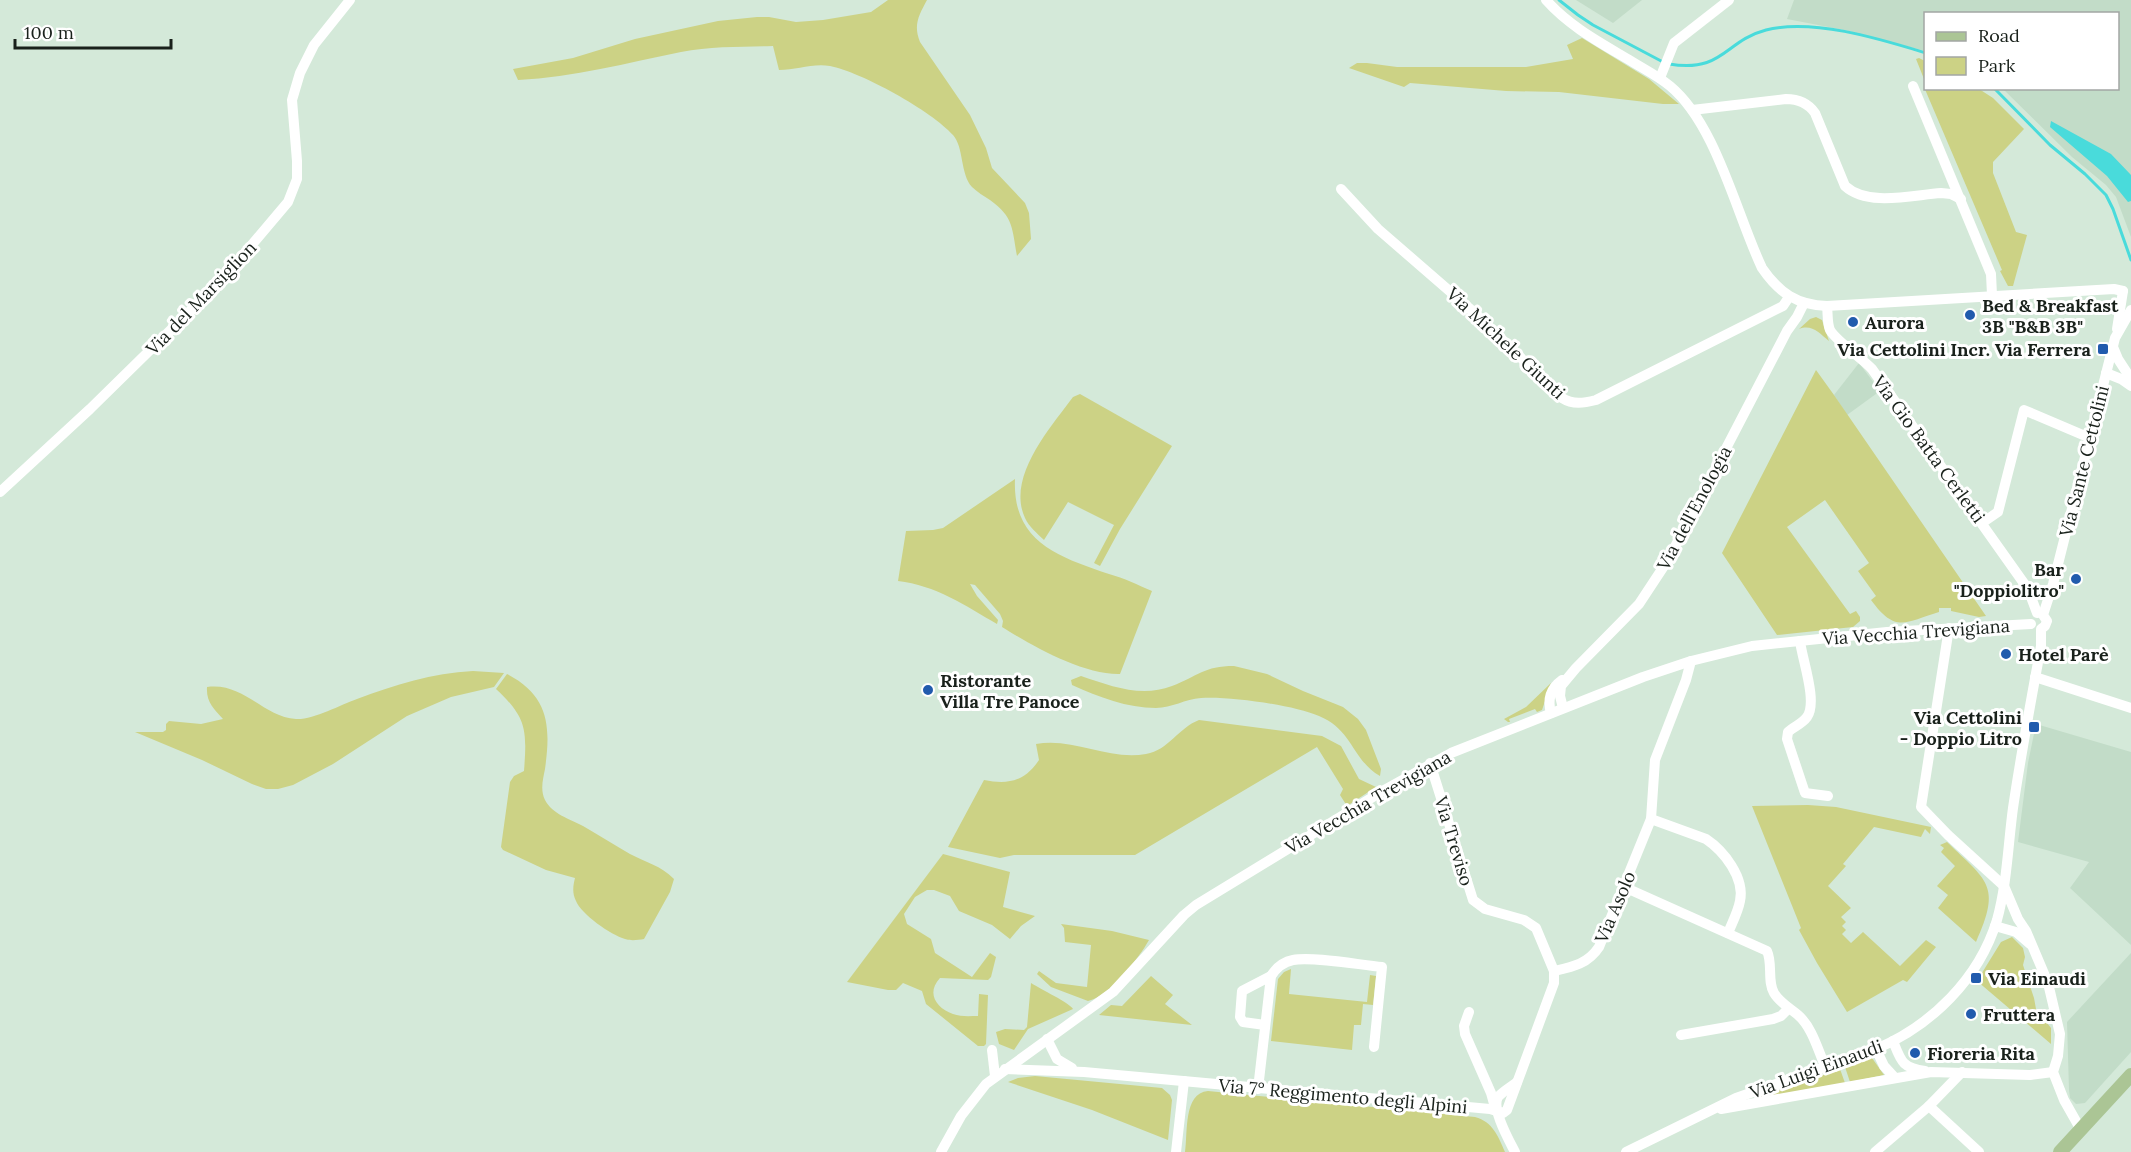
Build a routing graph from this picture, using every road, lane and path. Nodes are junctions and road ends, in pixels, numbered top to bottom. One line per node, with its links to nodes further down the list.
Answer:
1 (350, 0): 21 (street, Via del Marsiglion)
2 (1546, 0): 4 (street)
3 (1729, 0): 4 (street)
4 (1663, 68): 6 (street)
5 (1913, 86): 8 (street)
6 (1692, 110): 8 (street); 11 (street)
7 (1341, 189): 11 (street, Via Michele Giunti)
8 (1961, 199): 10 (street)
9 (2125, 292): 10 (street); 14 (street); 16 (street)
10 (1992, 295): 13 (street)
11 (1790, 297): 12 (street); 15 (street, Via dell'Enologia)
12 (1804, 303): 13 (street); 15 (street, Via dell'Enologia)
13 (1827, 306): 22 (street, Via Gio Batta Cerletti)
14 (2131, 308): 16 (street, Via Sante Cettolini)
15 (1787, 331): 30 (street, Via dell'Enologia)
16 (2114, 343): 17 (street, Via Sante Cettolini); 18 (street)
17 (2106, 373): 19 (street); 20 (street, Via Sante Cettolini)
18 (2131, 380)
19 (2131, 386)
20 (2090, 438): 22 (street); 23 (street, Via Sante Cettolini)
21 (0, 492)
22 (1982, 523): 24 (street, Via Gio Batta Cerletti)
23 (2053, 584): 24 (street); 25 (street, Via Sante Cettolini)
24 (2031, 596): 25 (street, Via Gio Batta Cerletti)
25 (2040, 614): 26 (street, Via Sante Cettolini)
26 (2036, 626): 27 (street, Via Vecchia Trevigiana); 31 (street, Via Sante Cettolini)
27 (1949, 628): 28 (street, Via Vecchia Trevigiana); 38 (street)
28 (1800, 641): 29 (street, Via Vecchia Trevigiana); 36 (street, Via Vecchia Trevigiana)
29 (1691, 661): 32 (street, Via Vecchia Trevigiana); 37 (street, Via Asolo)
30 (1576, 668): 32 (street, Via dell'Enologia); 34 (street, Via dell'Enologia)
31 (2035, 677): 33 (street); 38 (street, Via Sante Cettolini)
32 (1563, 708): 34 (street, Via Vecchia Trevigiana)
33 (2131, 708)
34 (1551, 713): 35 (street, Via Vecchia Trevigiana)
35 (1430, 763): 44 (street, Via Treviso); 50 (street, Via Vecchia Trevigiana)
36 (1828, 796)
37 (1651, 819): 39 (street, Via Asolo); 42 (street)
38 (2004, 886): 40 (street); 41 (street, Via Luigi Einaudi)
39 (1624, 887): 42 (street); 44 (street, Via Asolo)
40 (2018, 919): 41 (street); 43 (street)
41 (1996, 922): 43 (street); 51 (street, Via Luigi Einaudi)
42 (1728, 933): 46 (street)
43 (2033, 947): 62 (street)
44 (1554, 971): 70 (street)
45 (1271, 976): 48 (street); 48 (street); 53 (street)
46 (1788, 1009): 49 (street); 56 (street)
47 (1469, 1012): 70 (street, Via 7° Reggimento degli Alpini)
48 (1265, 1025): 67 (street)
49 (1681, 1035)
50 (1047, 1039): 52 (street, Via Vecchia Trevigiana); 59 (street, Via 7° Reggimento degli Alpini)
51 (1893, 1041): 54 (street, Via Luigi Einaudi); 60 (street)
52 (1036, 1046): 57 (street, Via Vecchia Trevigiana); 58 (street)
53 (1374, 1047)
54 (1876, 1049): 56 (street, Via Luigi Einaudi); 65 (street)
55 (992, 1050): 64 (street)
56 (1825, 1066): 69 (street, Via Luigi Einaudi)
57 (1005, 1069): 58 (street, Via 7° Reggimento degli Alpini); 64 (street, Via Vecchia Trevigiana)
58 (1047, 1070): 59 (street, Via 7° Reggimento degli Alpini)
59 (1084, 1072): 66 (street, Via 7° Reggimento degli Alpini)
60 (1931, 1072): 61 (street); 65 (street)
61 (1962, 1072): 62 (street); 68 (street)
62 (2053, 1072): 71 (street)
63 (2131, 1074): 71 (main road)
64 (995, 1076): 73 (street, Via Vecchia Trevigiana)
65 (1895, 1078): 69 (street)
66 (1184, 1081): 67 (street, Via 7° Reggimento degli Alpini); 74 (street)
67 (1258, 1089): 70 (street, Via 7° Reggimento degli Alpini)
68 (1929, 1106): 77 (street); 78 (street)
69 (1703, 1112): 72 (street, Via Luigi Einaudi)
70 (1500, 1115): 75 (street)
71 (2081, 1130): 79 (main road)
72 (1648, 1147): 76 (street, Via Luigi Einaudi)
73 (941, 1152)
74 (1176, 1152)
75 (1515, 1152)
76 (1626, 1152)
77 (1875, 1152)
78 (1979, 1152)
79 (2060, 1152)

